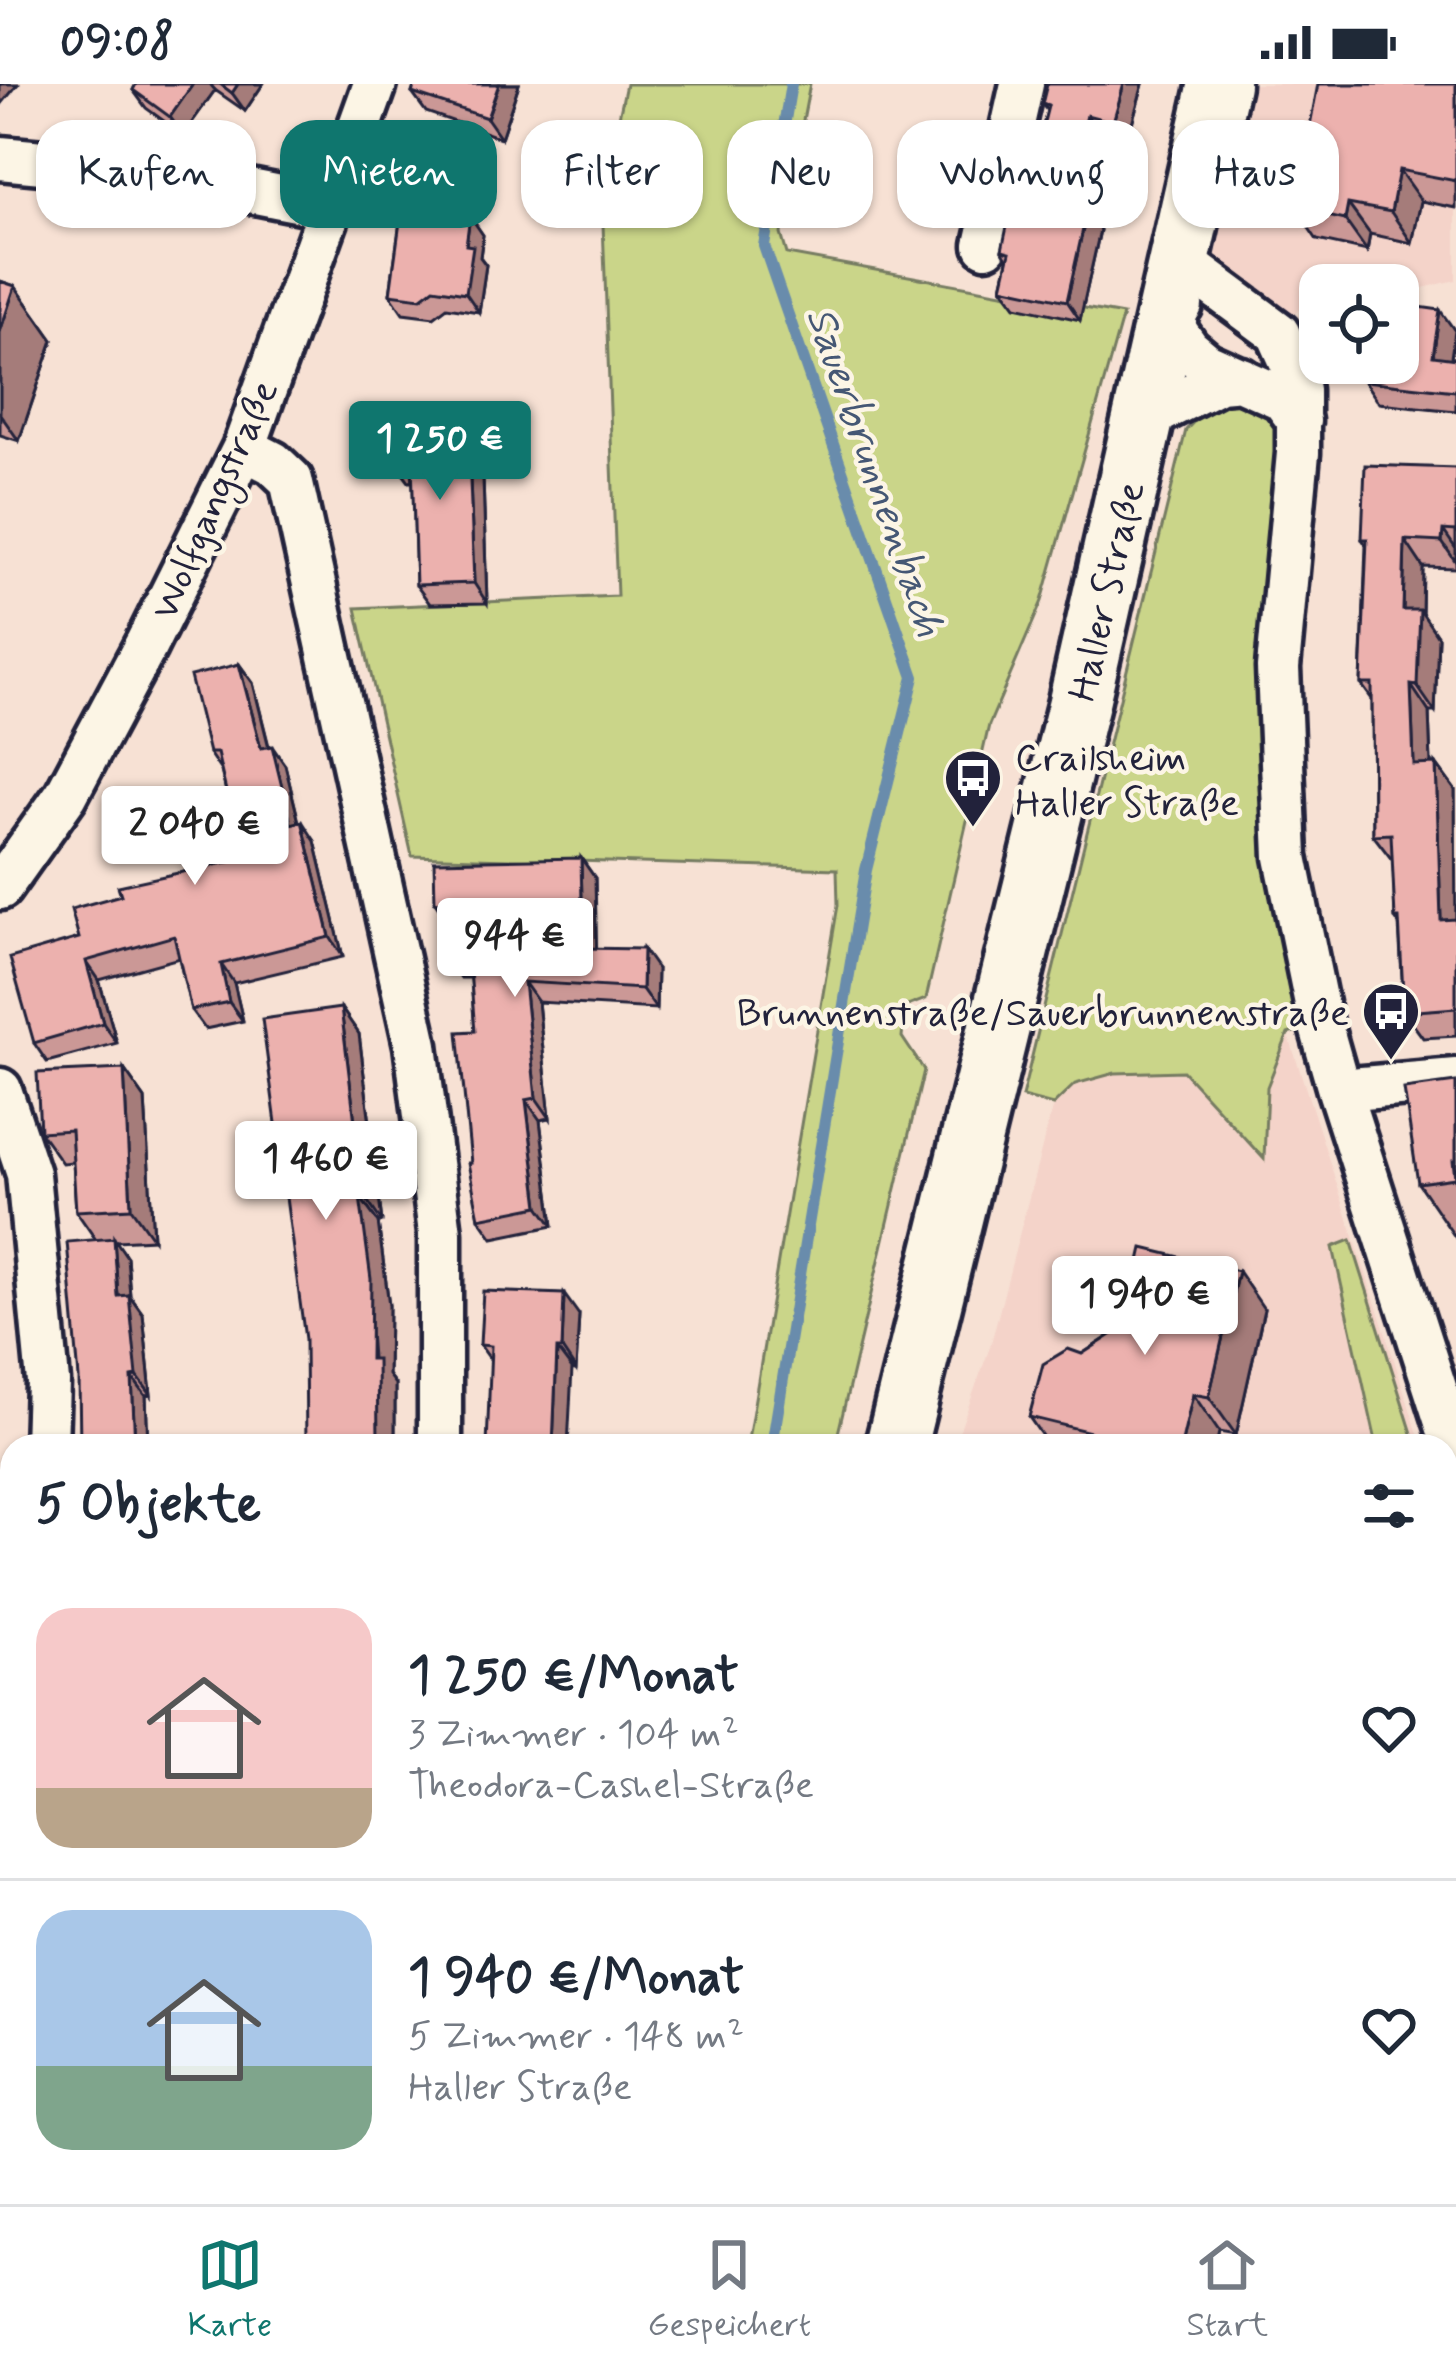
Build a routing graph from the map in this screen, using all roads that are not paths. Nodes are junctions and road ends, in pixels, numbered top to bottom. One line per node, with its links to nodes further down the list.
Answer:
1 (375, 84): 4 (street, Wolfgangstraße)
2 (1022, 84): 8 (street)
3 (1219, 84): 9 (main road, Haller Straße)
4 (362, 120)
5 (0, 158): 6 (street)
6 (280, 197)
7 (323, 228): 13 (street, Wolfgangstraße)
8 (986, 245)
9 (1175, 286): 10 (street); 11 (main road, Haller Straße); 12 (street)
10 (1242, 379): 11 (street); 12 (street)
11 (1144, 419): 20 (main road, Haller Straße)
12 (1299, 421): 17 (street)
13 (244, 448): 14 (street, Wolfgangstraße); 19 (street)
14 (0, 888)
15 (1456, 1080): 17 (street)
16 (0, 1090): 18 (street)
17 (1339, 1090): 21 (street)
18 (46, 1434)
19 (440, 1434)
20 (899, 1434)
21 (1450, 1434)

